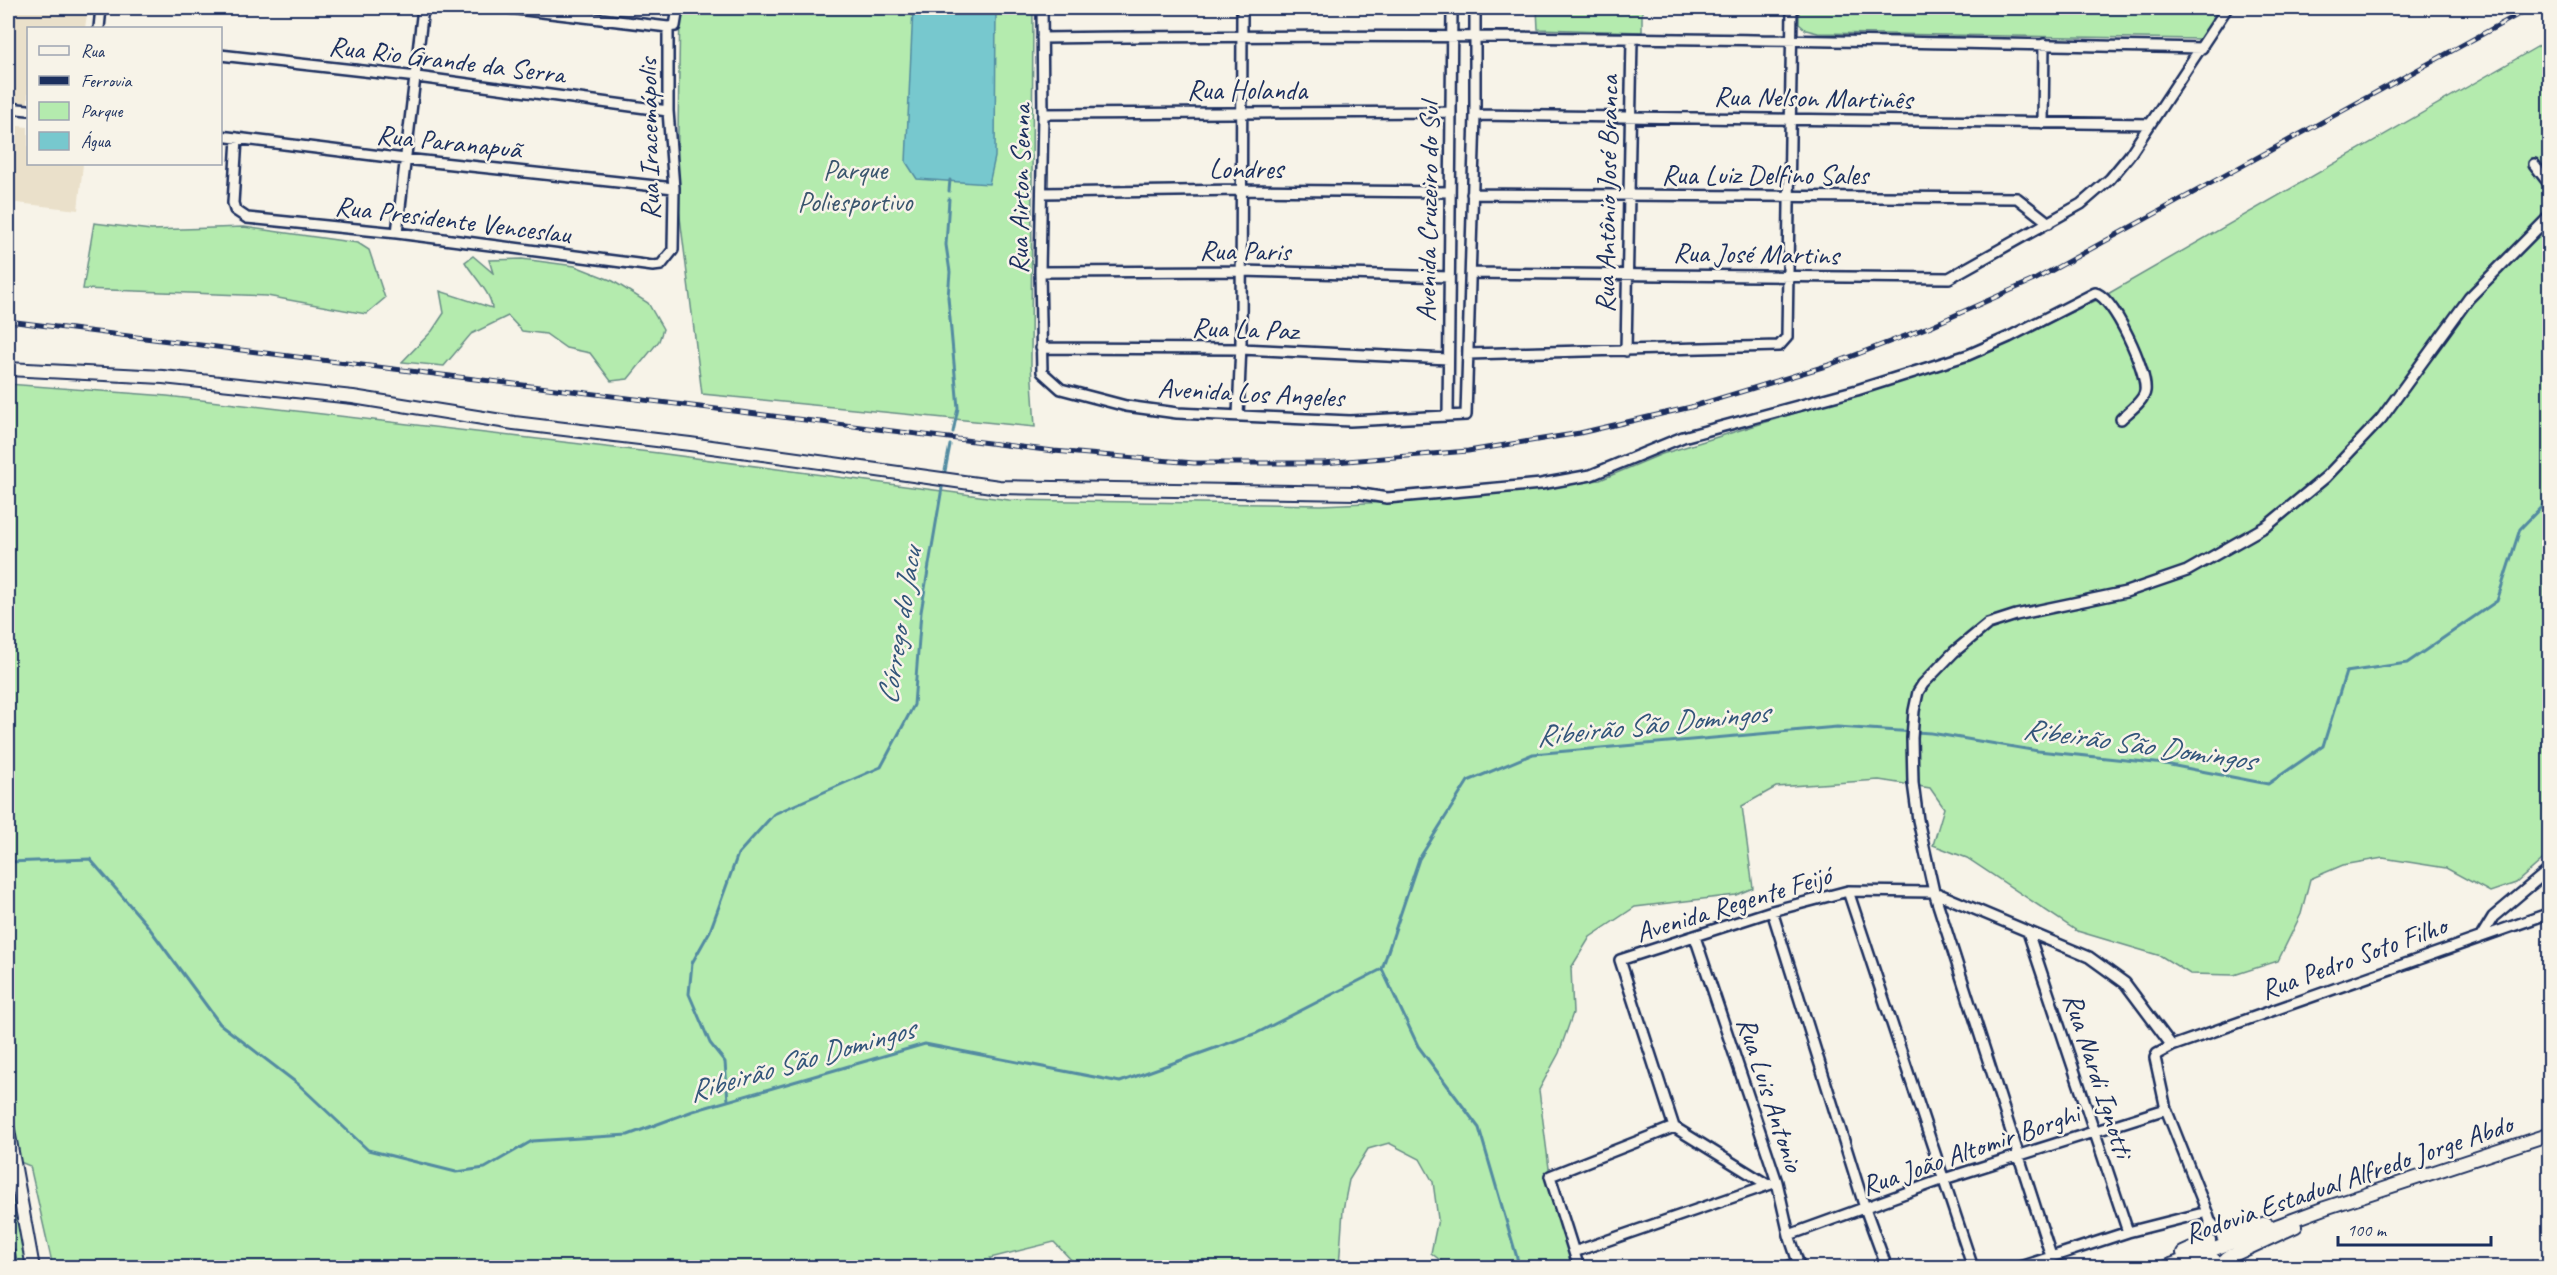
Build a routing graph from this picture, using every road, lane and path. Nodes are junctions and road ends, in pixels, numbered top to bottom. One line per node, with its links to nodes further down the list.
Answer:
1 (101, 8): 11 (street)
2 (423, 8): 22 (street)
3 (508, 8): 12 (street)
4 (678, 8): 12 (street, Rua Iracemápolis)
5 (1042, 8): 16 (street, Rua Airton Senna)
6 (1242, 8): 13 (street)
7 (1452, 8): 14 (street, Avenida Cruzeiro do Sul)
8 (1475, 8): 15 (street, Avenida Cruzeiro do Sul)
9 (1792, 8): 18 (street)
10 (2227, 8): 20 (street, Rua José Martins)
11 (99, 27)
12 (668, 27): 25 (street, Rua Iracemápolis)
13 (1242, 35): 14 (street); 16 (street); 26 (street)
14 (1452, 36): 15 (street); 27 (street, Avenida Cruzeiro do Sul)
15 (1474, 37): 17 (street); 29 (street, Avenida Cruzeiro do Sul)
16 (1042, 38): 28 (street, Rua Airton Senna)
17 (1632, 39): 18 (street); 30 (street, Rua Antônio José Branca)
18 (1791, 41): 19 (street); 31 (street)
19 (2044, 44): 20 (street); 32 (street)
20 (2202, 48): 33 (street, Rua José Martins)
21 (222, 55): 22 (street, Rua Rio Grande da Serra)
22 (417, 77): 25 (street, Rua Rio Grande da Serra); 36 (street)
23 (8, 108): 24 (street)
24 (27, 110)
25 (668, 111): 39 (street, Rua Iracemápolis)
26 (1240, 111): 27 (street, Rua Holanda); 28 (street, Rua Holanda); 40 (street)
27 (1451, 112): 41 (street, Avenida Cruzeiro do Sul)
28 (1043, 114): 42 (street, Rua Airton Senna)
29 (1475, 115): 30 (street, Rua Nelson Martinês); 43 (street, Avenida Cruzeiro do Sul)
30 (1630, 117): 31 (street, Rua Nelson Martinês); 44 (street, Rua Antônio José Branca)
31 (1790, 119): 32 (street, Rua Nelson Martinês); 45 (street)
32 (2043, 123): 33 (street, Rua Nelson Martinês)
33 (2150, 124): 47 (street, Rua José Martins)
34 (222, 136): 35 (street, Rua Paranapuã)
35 (237, 138): 36 (street, Rua Paranapuã); 48 (street, Rua Presidente Venceslau)
36 (405, 159): 39 (street, Rua Paranapuã); 48 (street)
37 (2534, 164): 38 (street)
38 (2550, 185)
39 (674, 188): 49 (street, Rua Iracemápolis)
40 (1241, 190): 41 (street, Londres); 42 (street, Londres); 50 (street)
41 (1450, 192): 55 (street, Avenida Cruzeiro do Sul)
42 (1042, 193): 51 (street, Rua Airton Senna)
43 (1472, 194): 44 (street, Rua Luiz Delfino Sales); 52 (street, Avenida Cruzeiro do Sul)
44 (1629, 195): 45 (street, Rua Luiz Delfino Sales); 53 (street, Rua Antônio José Branca)
45 (1789, 196): 47 (street, Rua Luiz Delfino Sales); 54 (street)
46 (2550, 214): 70 (street)
47 (2049, 223): 54 (street, Rua José Martins)
48 (397, 233): 49 (street, Rua Presidente Venceslau)
49 (653, 266)
50 (1242, 271): 51 (street, Rua Paris); 55 (street, Rua Paris); 57 (street)
51 (1040, 272): 56 (street, Rua Airton Senna)
52 (1472, 273): 53 (street, Rua José Martins); 59 (street, Avenida Cruzeiro do Sul)
53 (1628, 275): 54 (street, Rua José Martins); 58 (street, Rua Antônio José Branca)
54 (1788, 276): 58 (street)
55 (1449, 277): 60 (street, Avenida Cruzeiro do Sul)
56 (1041, 348): 57 (street, Rua La Paz); 62 (street, Rua Airton Senna)
57 (1241, 349): 60 (street, Rua La Paz); 64 (street)
58 (1626, 351): 59 (street)
59 (1468, 354): 63 (street, Avenida Cruzeiro do Sul)
60 (1448, 359): 65 (street, Avenida Cruzeiro do Sul)
61 (8, 369): 67 (street)
62 (1042, 372): 64 (street, Avenida Los Angeles)
63 (1466, 415): 65 (street, Avenida Los Angeles)
64 (1238, 416): 65 (street, Avenida Los Angeles)
65 (1448, 416)
66 (2121, 419): 67 (street)
67 (1356, 493)
68 (2550, 869): 74 (street)
69 (1848, 891): 70 (street, Avenida Regente Feijó); 71 (street, Avenida Regente Feijó); 83 (street)
70 (1934, 892): 73 (street, Avenida Regente Feijó); 82 (street)
71 (1772, 911): 75 (street, Avenida Regente Feijó); 85 (street)
72 (2550, 913): 74 (street, Rua Pedro Soto Filho)
73 (2028, 932): 76 (street, Avenida Regente Feijó); 80 (street, Rua Nardi Ignotti)
74 (2482, 935): 76 (street, Rua Pedro Soto Filho)
75 (1695, 937): 78 (street, Avenida Regente Feijó); 84 (street, Rua Luis Antonio)
76 (2172, 1046): 77 (street)
77 (2166, 1109): 80 (street, Rua João Altomir Borghi); 87 (street)
78 (1674, 1127): 84 (street); 92 (street)
79 (8, 1130): 98 (street)
80 (2094, 1131): 82 (street, Rua João Altomir Borghi); 88 (street, Rua Nardi Ignotti)
81 (2550, 1134): 86 (street, Rodovia Estadual Alfredo Jorge Abdo)
82 (2019, 1155): 83 (street, Rua João Altomir Borghi); 94 (street)
83 (1944, 1179): 85 (street, Rua João Altomir Borghi); 102 (street)
84 (1772, 1184): 89 (street, Rua Luis Antonio); 92 (street)
85 (1865, 1208): 89 (street, Rua João Altomir Borghi); 101 (street)
86 (2325, 1208): 90 (street, Rodovia Estadual Alfredo Jorge Abdo); 95 (street)
87 (2209, 1216): 88 (street); 90 (street); 91 (street)
88 (2128, 1232): 94 (street)
89 (1789, 1235): 96 (street, Rua Luis Antonio)
90 (2227, 1241): 91 (street, Rodovia Estadual Alfredo Jorge Abdo); 95 (street)
91 (2210, 1251): 95 (street); 104 (street); 105 (street, Rodovia Estadual Alfredo Jorge Abdo); 106 (street)
92 (1574, 1252): 99 (street)
93 (8, 1253): 97 (street)
94 (2051, 1256): 103 (street)
95 (2227, 1258)
96 (1799, 1265): 100 (street)
97 (10, 1268)
98 (33, 1268)
99 (1579, 1268)
100 (1784, 1268)
101 (1887, 1268)
102 (1973, 1268)
103 (2017, 1268)
104 (2152, 1268)
105 (2163, 1268)
106 (2184, 1268)

